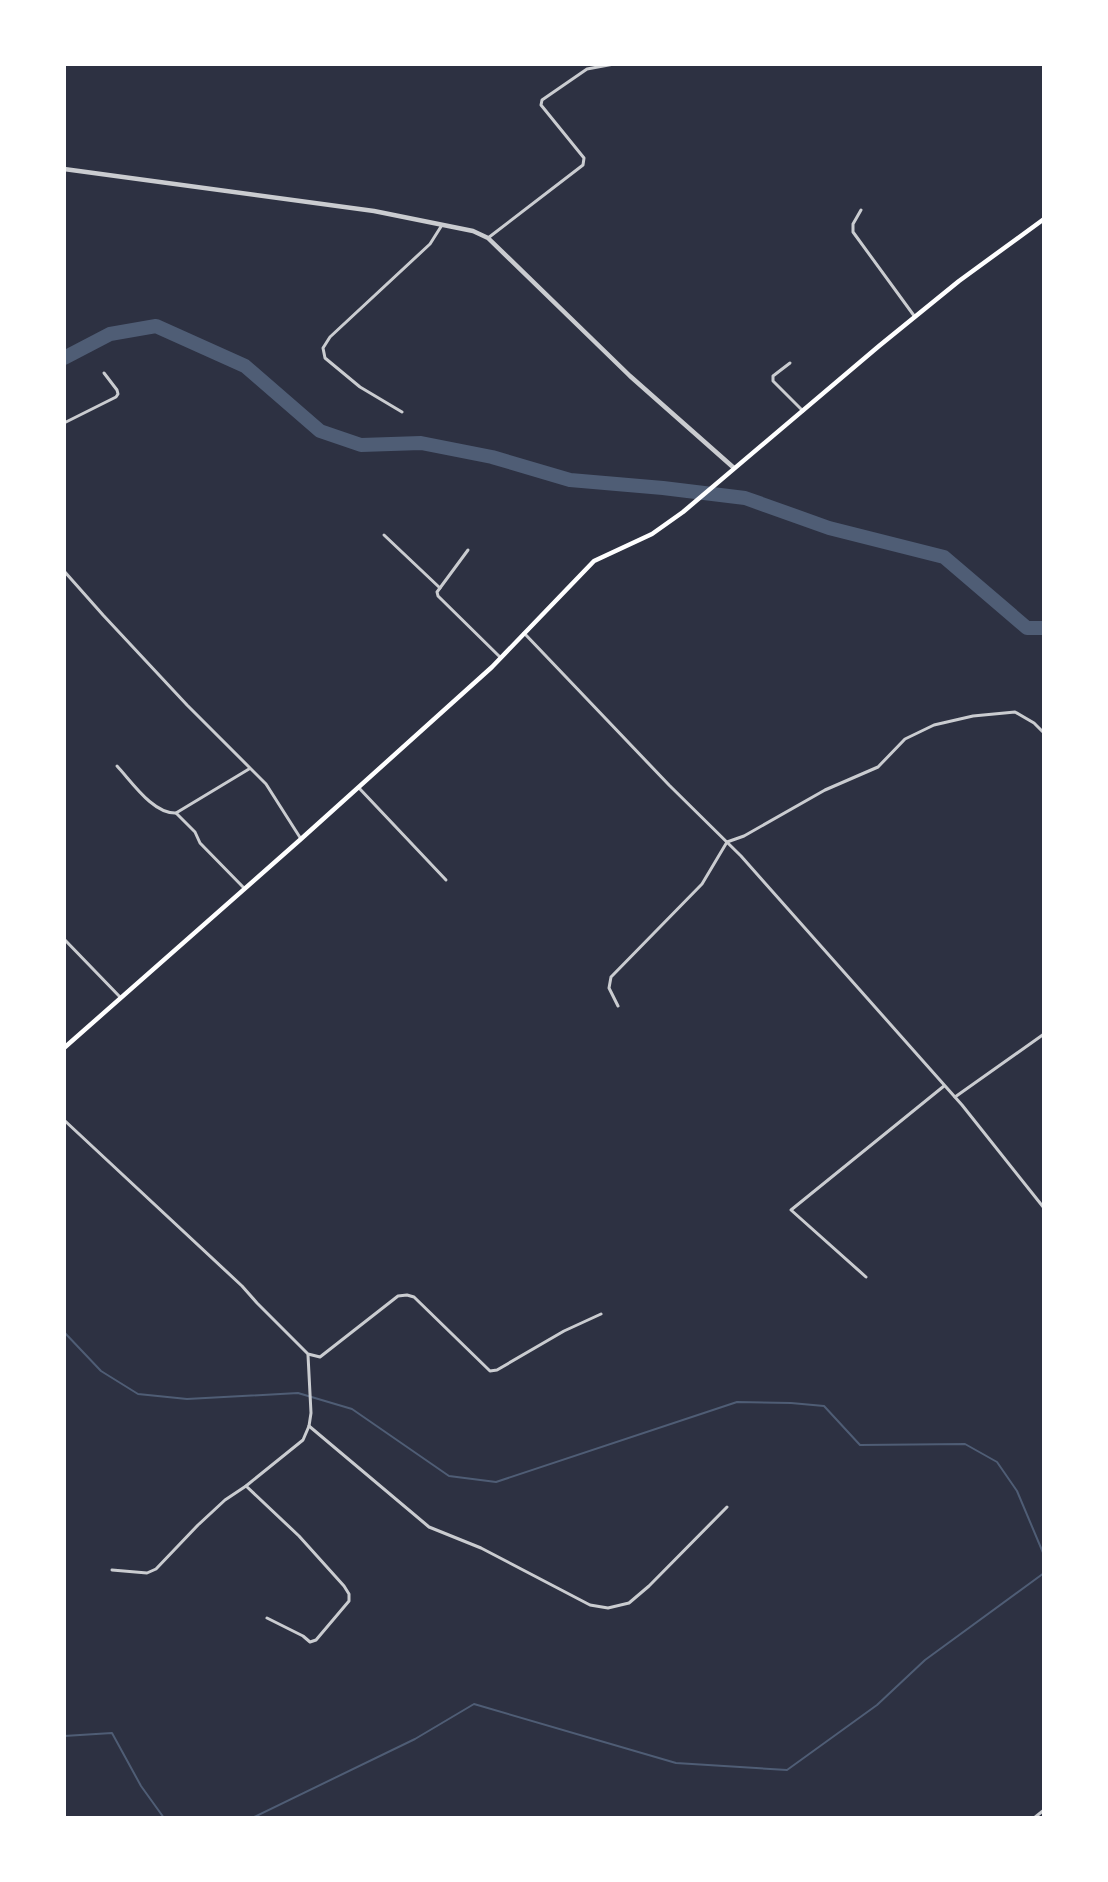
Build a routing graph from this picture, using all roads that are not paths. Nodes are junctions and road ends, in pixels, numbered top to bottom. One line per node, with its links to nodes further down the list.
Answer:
1 (614, 64): 6 (street)
2 (64, 168): 5 (street)
3 (861, 210): 7 (street)
4 (1043, 222): 7 (main road)
5 (442, 224): 6 (street); 11 (street)
6 (488, 238): 13 (street)
7 (915, 317): 10 (main road)
8 (790, 363): 10 (street)
9 (104, 373): 12 (street)
10 (803, 411): 13 (main road)
11 (402, 412)
12 (64, 423)
13 (734, 468): 18 (main road)
14 (384, 535): 17 (street)
15 (468, 550): 17 (street)
16 (64, 571): 22 (street)
17 (440, 588): 19 (street)
18 (524, 633): 19 (main road); 26 (street)
19 (501, 658): 23 (main road)
20 (1044, 733): 26 (street)
21 (117, 766): 24 (street)
22 (250, 769): 24 (street); 25 (street)
23 (358, 788): 25 (main road); 27 (street)
24 (176, 813): 28 (street)
25 (301, 839): 28 (main road)
26 (727, 842): 31 (street); 34 (street)
27 (446, 880)
28 (244, 888): 30 (main road)
29 (64, 939): 30 (street)
30 (121, 998): 33 (main road)
31 (618, 1006)
32 (1044, 1034): 35 (street)
33 (64, 1048)
34 (944, 1086): 35 (street); 38 (street)
35 (955, 1097): 37 (street)
36 (64, 1120): 40 (street)
37 (1044, 1208)
38 (866, 1277)
39 (601, 1314): 40 (street)
40 (308, 1354): 41 (street)
41 (309, 1426): 42 (street); 43 (street)
42 (246, 1486): 44 (street); 45 (street)
43 (727, 1507)
44 (112, 1570)
45 (267, 1618)
46 (1044, 1810): 47 (street)
47 (1034, 1818)

